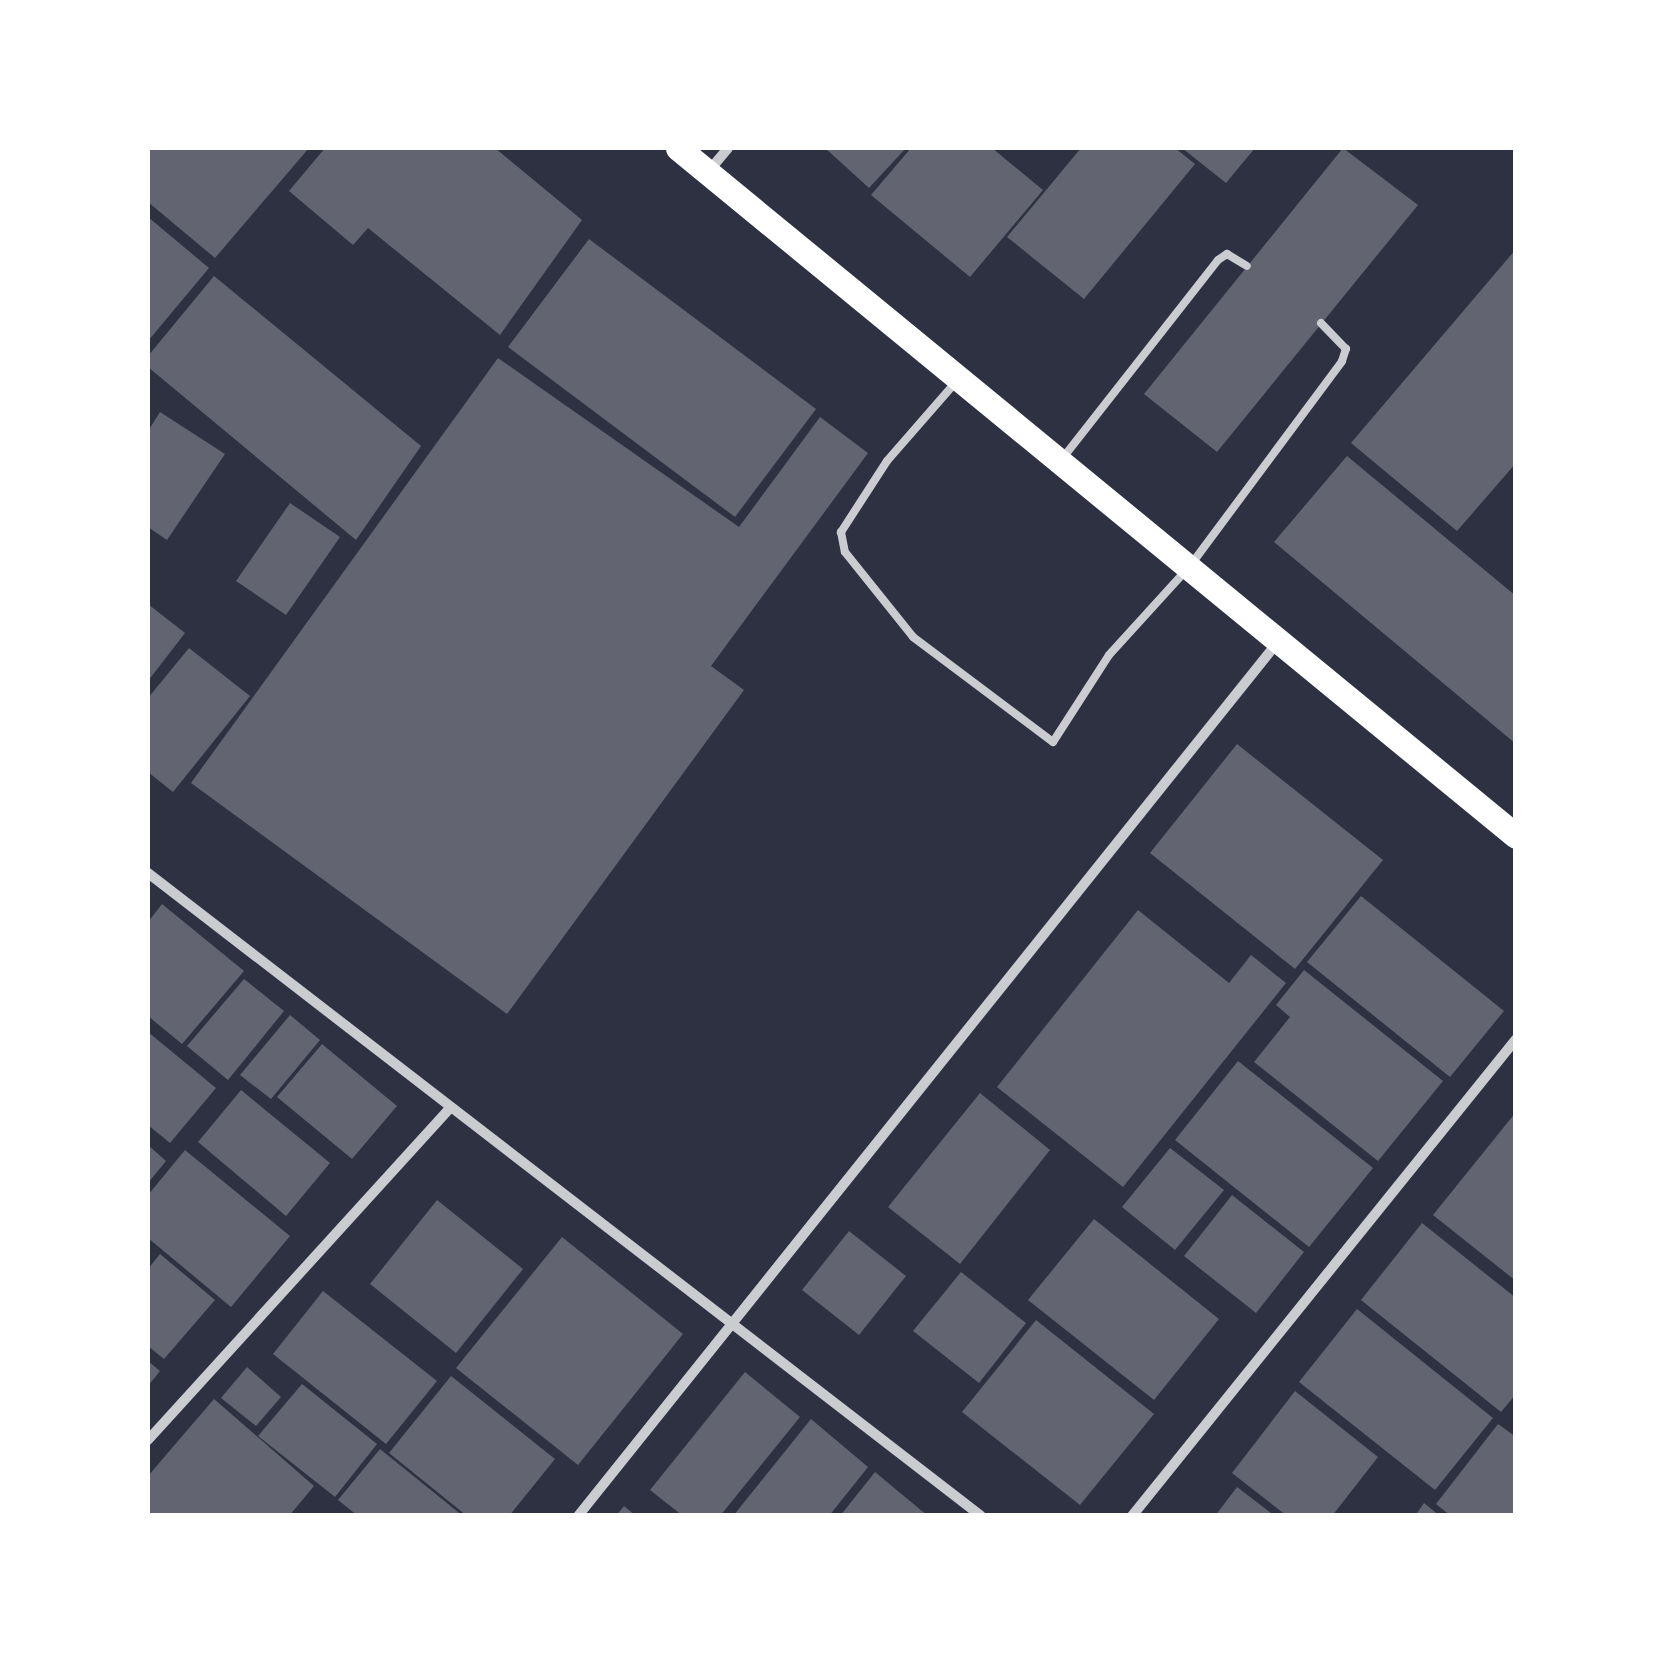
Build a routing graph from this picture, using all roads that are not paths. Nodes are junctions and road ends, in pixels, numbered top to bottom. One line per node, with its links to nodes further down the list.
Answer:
1 (678, 148): 3 (main road)
2 (728, 148): 3 (street)
3 (708, 172): 6 (main road)
4 (1247, 266): 7 (lane)
5 (1321, 323): 8 (lane)
6 (956, 381): 7 (main road); 8 (lane)
7 (1060, 463): 8 (main road)
8 (1190, 566): 9 (main road)
9 (1278, 643): 10 (main road); 14 (street)
10 (1516, 836)
11 (148, 873): 13 (street)
12 (1516, 1040): 18 (street)
13 (450, 1108): 14 (street); 15 (street)
14 (732, 1324): 16 (street); 17 (street)
15 (148, 1440)
16 (578, 1516)
17 (981, 1516)
18 (1132, 1516)

